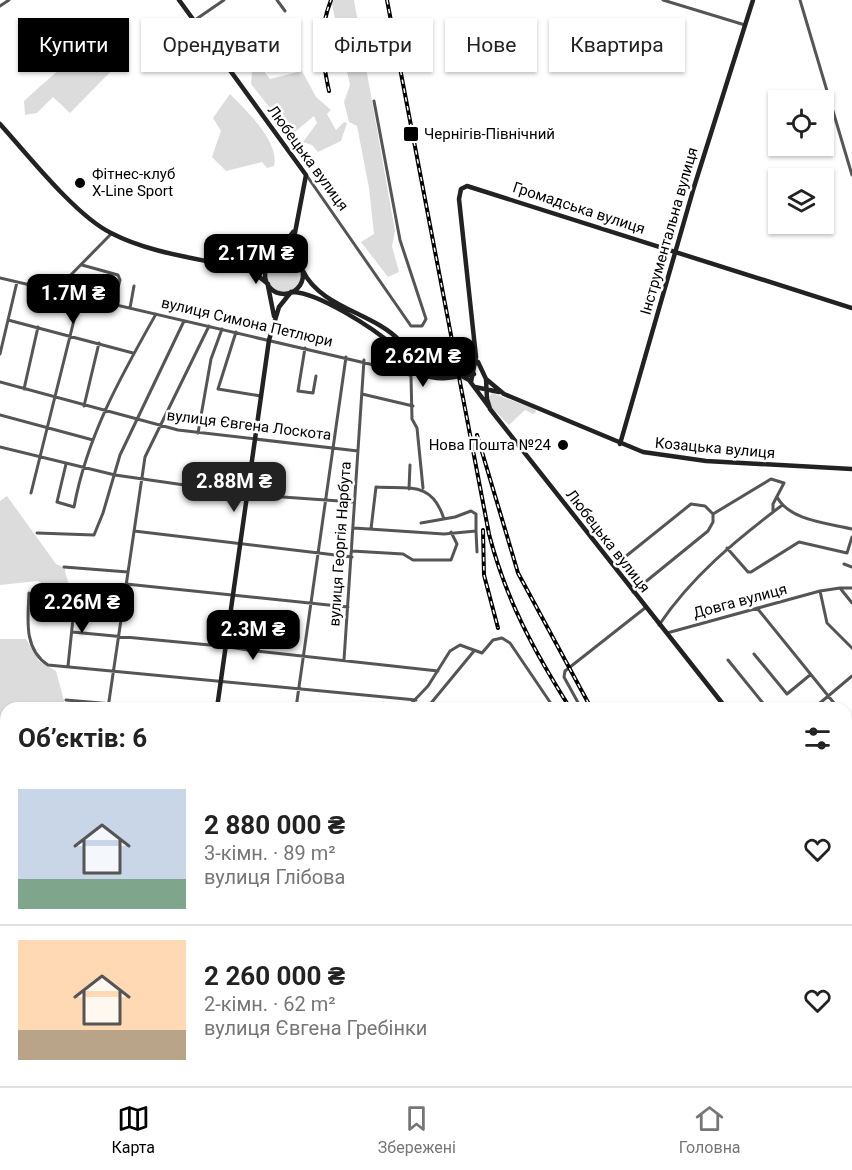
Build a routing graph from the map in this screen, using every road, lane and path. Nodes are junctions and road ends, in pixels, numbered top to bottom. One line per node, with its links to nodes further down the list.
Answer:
1 (9, 0): 9 (street)
2 (178, 0): 11 (main road, Любецька вулиця)
3 (224, 0): 12 (street)
4 (277, 0): 10 (street)
5 (663, 0): 8 (street)
6 (753, 0): 13 (main road, Інструментальна вулиця)
7 (800, 0): 18 (street)
8 (672, 1): 13 (street)
9 (0, 6)
10 (285, 11)
11 (193, 18)
12 (198, 18)
13 (745, 25): 23 (main road, Інструментальна вулиця)
14 (232, 72): 17 (main road, Любецька вулиця)
15 (374, 101): 19 (street, Любецька вулиця)
16 (0, 124): 22 (main road)
17 (306, 175): 19 (street, Любецька вулиця); 20 (main road)
18 (852, 175)
19 (316, 190): 20 (street)
20 (303, 193): 21 (main road)
21 (295, 227): 25 (main road); 27 (main road)
22 (111, 234): 24 (main road); 26 (street)
23 (675, 252): 38 (main road, Громадська вулиця); 54 (main road, Громадська вулиця); 80 (main road, Інструментальна вулиця)
24 (199, 258): 25 (main road); 31 (main road)
25 (272, 260): 27 (main road); 31 (main road)
26 (82, 264): 33 (street); 36 (street)
27 (300, 265): 28 (main road)
28 (303, 272): 34 (main road); 58 (main road)
29 (0, 278): 30 (street, вулиця Симона Петлюри)
30 (17, 282): 33 (street, вулиця Симона Петлюри); 41 (street)
31 (268, 285): 34 (main road); 40 (main road)
32 (134, 286): 37 (street)
33 (56, 291): 35 (street, вулиця Симона Петлюри)
34 (292, 292): 40 (main road); 58 (main road)
35 (80, 296): 36 (street, вулиця Симона Петлюри); 47 (street)
36 (114, 304): 37 (street, вулиця Симона Петлюри)
37 (130, 308): 39 (street, вулиця Симона Петлюри)
38 (852, 308)
39 (156, 314): 42 (street, вулиця Симона Петлюри); 51 (street)
40 (274, 318): 48 (main road)
41 (8, 320): 44 (street); 52 (street)
42 (184, 321): 43 (street, вулиця Симона Петлюри); 74 (street)
43 (209, 326): 45 (street, вулиця Симона Петлюри); 76 (street)
44 (38, 327): 47 (street); 62 (street)
45 (222, 329): 46 (street, вулиця Симона Петлюри); 77 (street)
46 (236, 332): 48 (street, вулиця Симона Петлюри); 66 (street)
47 (69, 335): 49 (street); 67 (street)
48 (269, 340): 50 (street, вулиця Симона Петлюри); 66 (main road)
49 (99, 343): 51 (street); 69 (street)
50 (305, 348): 53 (street, вулиця Симона Петлюри); 56 (street)
51 (133, 352): 72 (street)
52 (0, 354)
53 (346, 357): 55 (street, вулиця Симона Петлюри); 82 (street)
54 (476, 357): 57 (main road); 59 (main road)
55 (364, 360): 65 (street, вулиця Георгія Нарбута); 70 (street, вулиця Симона Петлюри)
56 (316, 376)
57 (472, 376): 58 (main road); 59 (main road); 61 (main road); 71 (main road)
58 (455, 377)
59 (485, 379): 61 (main road); 63 (main road, Любецька вулиця); 64 (main road, Козацька вулиця)
60 (0, 382): 62 (street, вулиця Євгена Лоскота)
61 (478, 388): 63 (main road)
62 (24, 389): 67 (street, вулиця Євгена Лоскота)
63 (486, 390): 64 (main road); 68 (main road, Любецька вулиця)
64 (499, 392): 68 (main road); 80 (main road, Козацька вулиця)
65 (361, 394): 70 (street); 83 (street, вулиця Георгія Нарбута)
66 (261, 396): 78 (main road)
67 (54, 398): 69 (street, вулиця Євгена Лоскота); 75 (street)
68 (487, 399): 71 (main road, Любецька вулиця)
69 (84, 406): 72 (street, вулиця Євгена Лоскота)
70 (413, 406): 91 (street, вулиця Симона Петлюри)
71 (490, 409): 119 (main road, Любецька вулиця)
72 (103, 411): 74 (street, вулиця Євгена Лоскота); 79 (street)
73 (0, 415): 75 (street)
74 (135, 420): 76 (street, вулиця Євгена Лоскота); 89 (street)
75 (46, 427): 79 (street); 84 (street)
76 (161, 427): 77 (street, вулиця Євгена Лоскота); 90 (street)
77 (198, 433): 78 (street, вулиця Євгена Лоскота)
78 (256, 439): 82 (street, вулиця Євгена Лоскота); 94 (main road)
79 (93, 441): 87 (street)
80 (620, 444): 88 (main road, Козацька вулиця)
81 (0, 447): 84 (street)
82 (331, 448): 83 (street, вулиця Євгена Лоскота); 96 (street)
83 (358, 451): 97 (street, вулиця Георгія Нарбута)
84 (40, 457): 85 (street); 93 (street)
85 (66, 463): 87 (street); 87 (street)
86 (410, 465): 92 (street)
87 (83, 468): 89 (street)
88 (852, 469)
89 (115, 474): 90 (street); 109 (street)
90 (141, 478): 94 (street); 106 (street)
91 (423, 488): 92 (street); 101 (street)
92 (409, 489): 104 (street)
93 (31, 493)
94 (248, 494): 96 (street); 111 (main road)
95 (777, 497): 98 (street); 99 (street); 100 (street)
96 (324, 500): 97 (street); 115 (street)
97 (354, 502): 103 (street, вулиця Георгія Нарбута)
98 (781, 506): 99 (street); 105 (street)
99 (773, 512): 112 (street)
100 (713, 514): 119 (street); 126 (street)
101 (444, 519): 102 (street); 107 (street)
102 (421, 524)
103 (354, 528): 104 (street); 113 (street, вулиця Георгія Нарбута)
104 (371, 529): 108 (street)
105 (852, 529)
106 (134, 531): 111 (street); 121 (street)
107 (476, 531): 108 (street); 114 (street)
108 (451, 532): 113 (street)
109 (37, 533)
110 (852, 537): 112 (street)
111 (240, 544): 115 (street); 128 (main road)
112 (727, 548): 135 (street)
113 (352, 551): 116 (street, вулиця Георгія Нарбута)
114 (477, 552)
115 (318, 553): 116 (street); 130 (street)
116 (352, 556): 132 (street, вулиця Георгія Нарбута)
117 (843, 564): 120 (street)
118 (64, 567): 121 (street)
119 (613, 567): 126 (main road, Любецька вулиця)
120 (852, 567)
121 (128, 572): 122 (street)
122 (126, 584): 128 (street); 129 (street)
123 (840, 588): 124 (street, Довга вулиця); 125 (street, Довга вулиця); 131 (street)
124 (852, 588)
125 (820, 591): 134 (street, Довга вулиця); 140 (street)
126 (633, 592): 133 (main road, Любецька вулиця)
127 (29, 593): 146 (street)
128 (233, 596): 130 (street); 139 (main road)
129 (123, 603): 136 (street); 138 (street)
130 (309, 603): 132 (street); 143 (street)
131 (852, 603)
132 (348, 607): 144 (street, вулиця Георгія Нарбута)
133 (645, 608): 135 (main road, Любецька вулиця); 163 (street)
134 (756, 608): 137 (street, Довга вулиця); 149 (street)
135 (659, 625): 137 (main road, Любецька вулиця)
136 (72, 632): 138 (street); 146 (street)
137 (666, 633): 164 (main road, Любецька вулиця)
138 (118, 636): 139 (street); 147 (street)
139 (226, 645): 143 (street); 151 (main road)
140 (852, 648)
141 (474, 651): 148 (street); 161 (street); 162 (street)
142 (754, 654): 149 (street)
143 (302, 656): 144 (street); 152 (street)
144 (344, 660): 148 (street)
145 (728, 660): 165 (street)
146 (68, 666): 147 (street)
147 (113, 670): 151 (street); 157 (street)
148 (438, 671): 155 (street)
149 (810, 675): 153 (street)
150 (852, 676): 153 (street)
151 (221, 680): 152 (street); 158 (main road)
152 (298, 687): 155 (street); 159 (street)
153 (828, 696): 166 (street); 167 (street)
154 (66, 700): 156 (street)
155 (416, 700): 160 (street)
156 (95, 702)
157 (109, 702)
158 (218, 702)
159 (297, 702)
160 (414, 702)
161 (431, 702)
162 (550, 702)
163 (578, 702)
164 (721, 702)
165 (761, 702)
166 (821, 702)
167 (833, 702)

